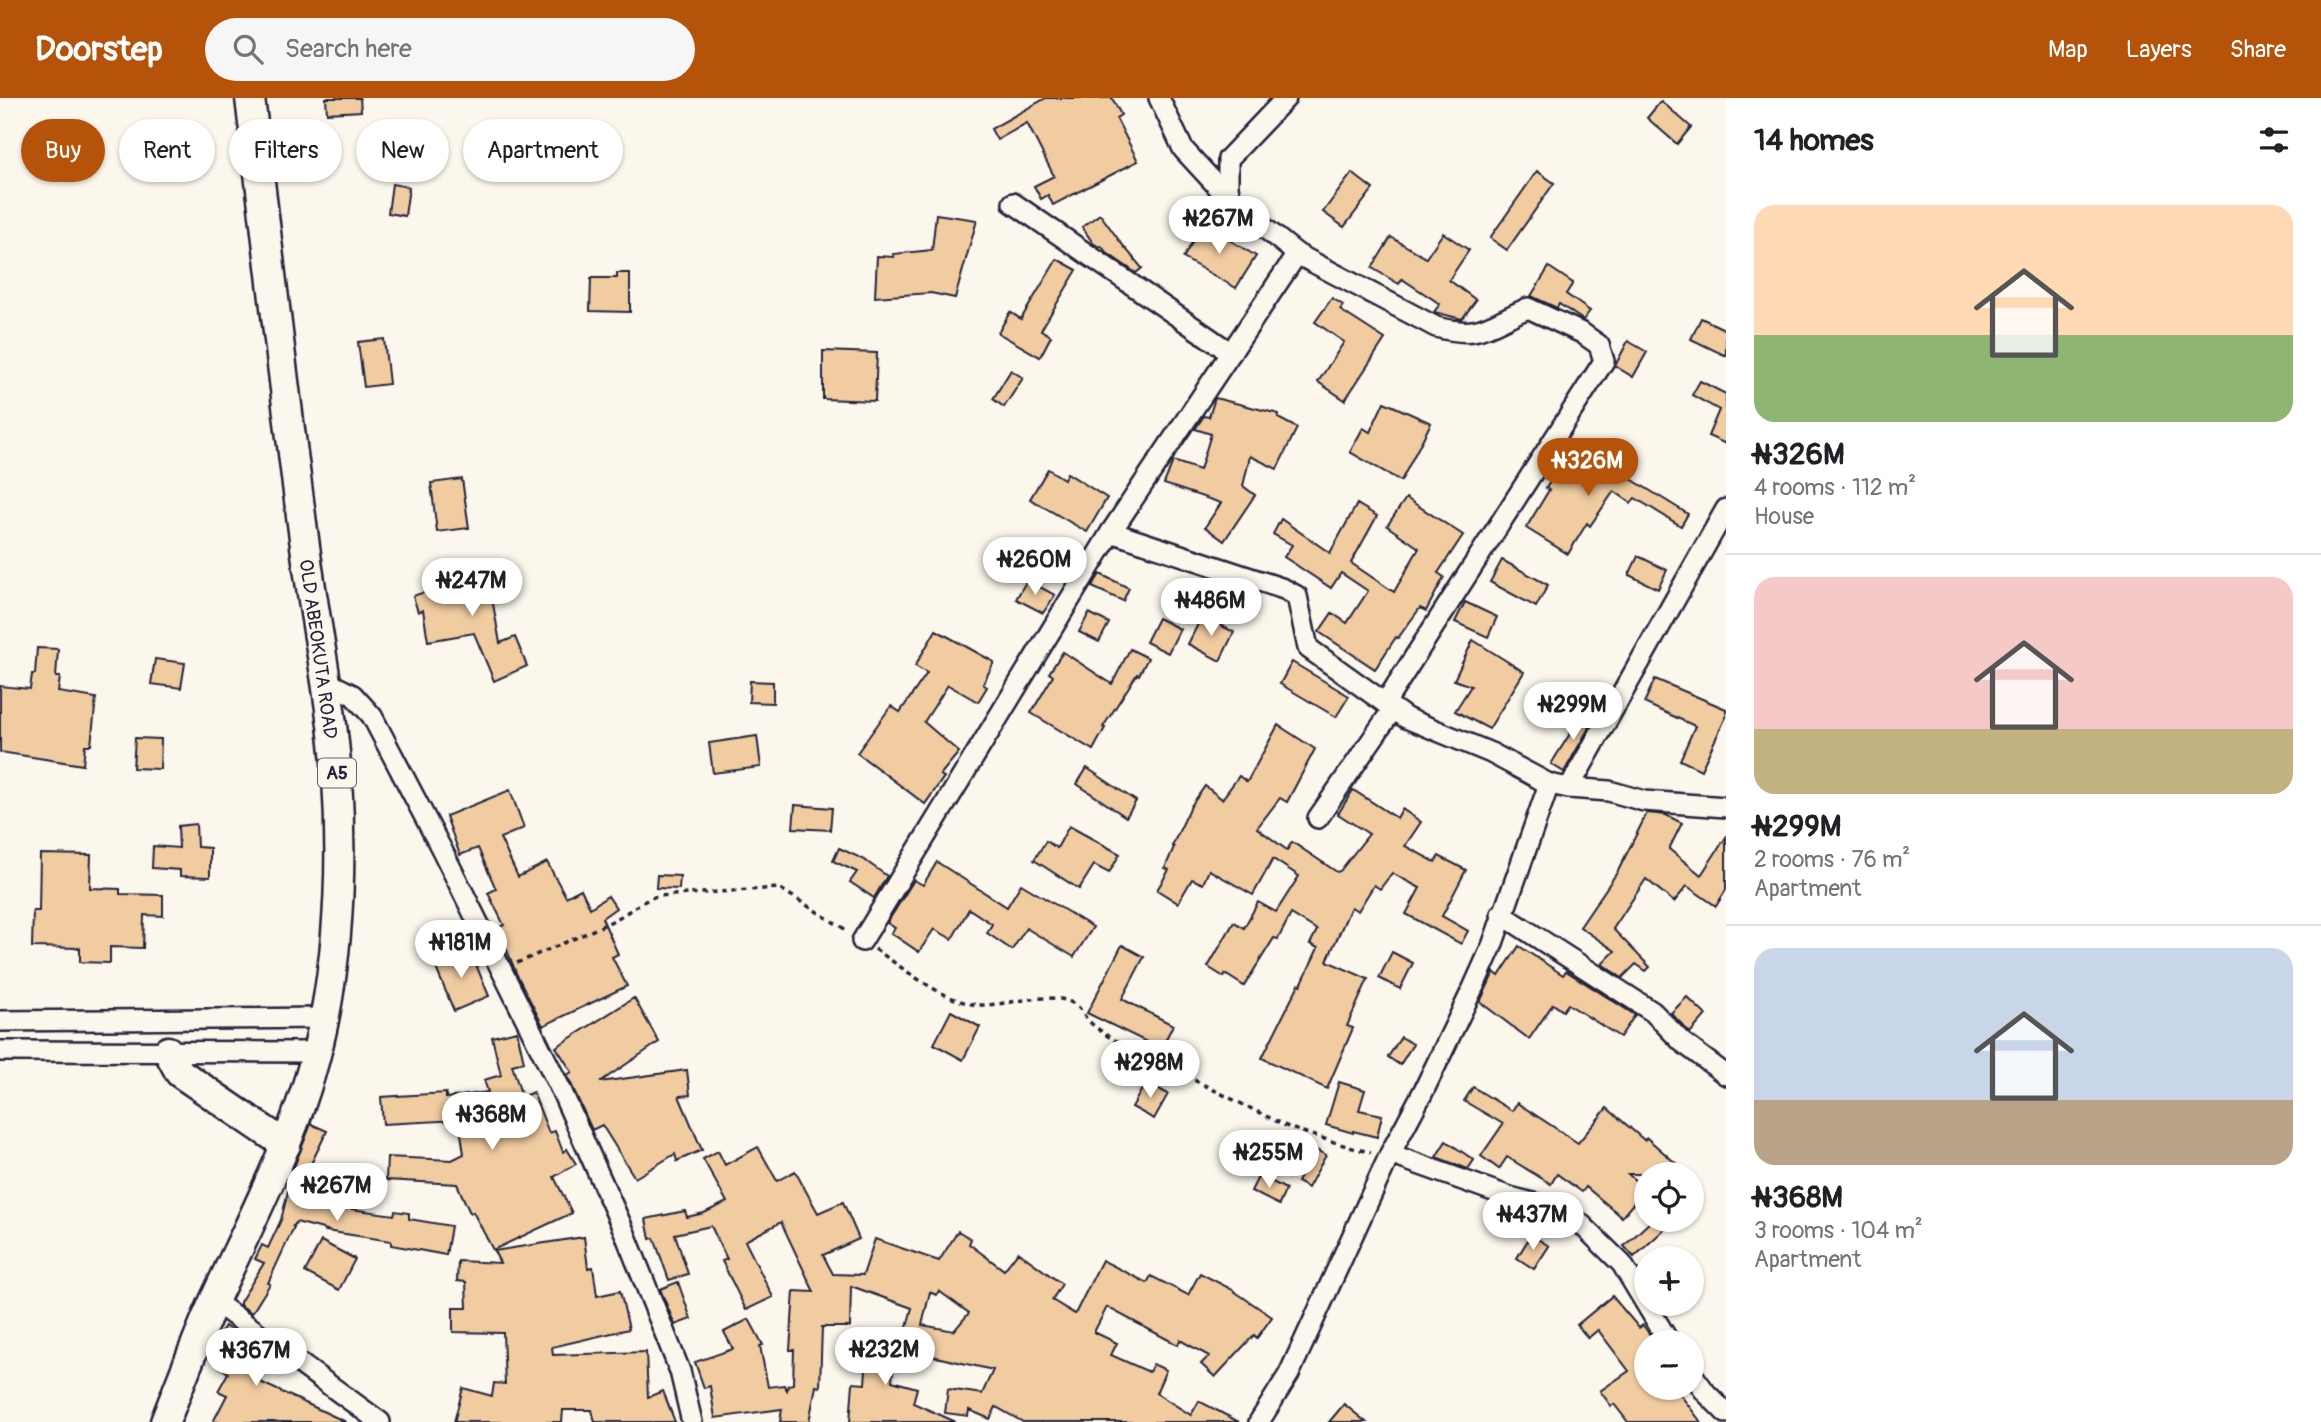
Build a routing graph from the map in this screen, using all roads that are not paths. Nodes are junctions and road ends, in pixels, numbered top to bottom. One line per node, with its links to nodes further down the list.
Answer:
1 (250, 98): 10 (highway, OLD ABEOKUTA ROAD / A5)
2 (1159, 98): 4 (street)
3 (1286, 98): 4 (street)
4 (1231, 201): 6 (street)
5 (1013, 203): 7 (street)
6 (1297, 254): 7 (street); 11 (street)
7 (1231, 353): 9 (street)
8 (1726, 509): 13 (street)
9 (1111, 532): 11 (street); 17 (street)
10 (325, 681): 18 (highway, OLD ABEOKUTA ROAD / A5); 33 (street)
11 (1389, 706): 12 (street); 15 (street)
12 (1549, 784): 13 (street); 16 (street)
13 (1569, 788): 14 (street)
14 (1726, 807)
15 (1318, 818)
16 (1501, 914): 24 (street); 26 (street)
17 (862, 941)
18 (325, 1018): 19 (street); 23 (highway, OLD ABEOKUTA ROAD / A5)
19 (173, 1019): 20 (street); 22 (street)
20 (0, 1021)
21 (0, 1051): 22 (street)
22 (169, 1051): 23 (street); 25 (highway)
23 (315, 1052): 25 (highway, OLD ABEOKUTA ROAD / A5)
24 (1726, 1075)
25 (286, 1145): 27 (highway, OLD ABEOKUTA ROAD / A5)
26 (1390, 1154): 28 (street); 34 (street)
27 (214, 1301): 31 (highway, OLD ABEOKUTA ROAD / A5); 32 (street)
28 (1662, 1330)
29 (1704, 1390): 30 (street)
30 (1726, 1413)
31 (165, 1422)
32 (380, 1422)
33 (692, 1422)
34 (1259, 1422)

